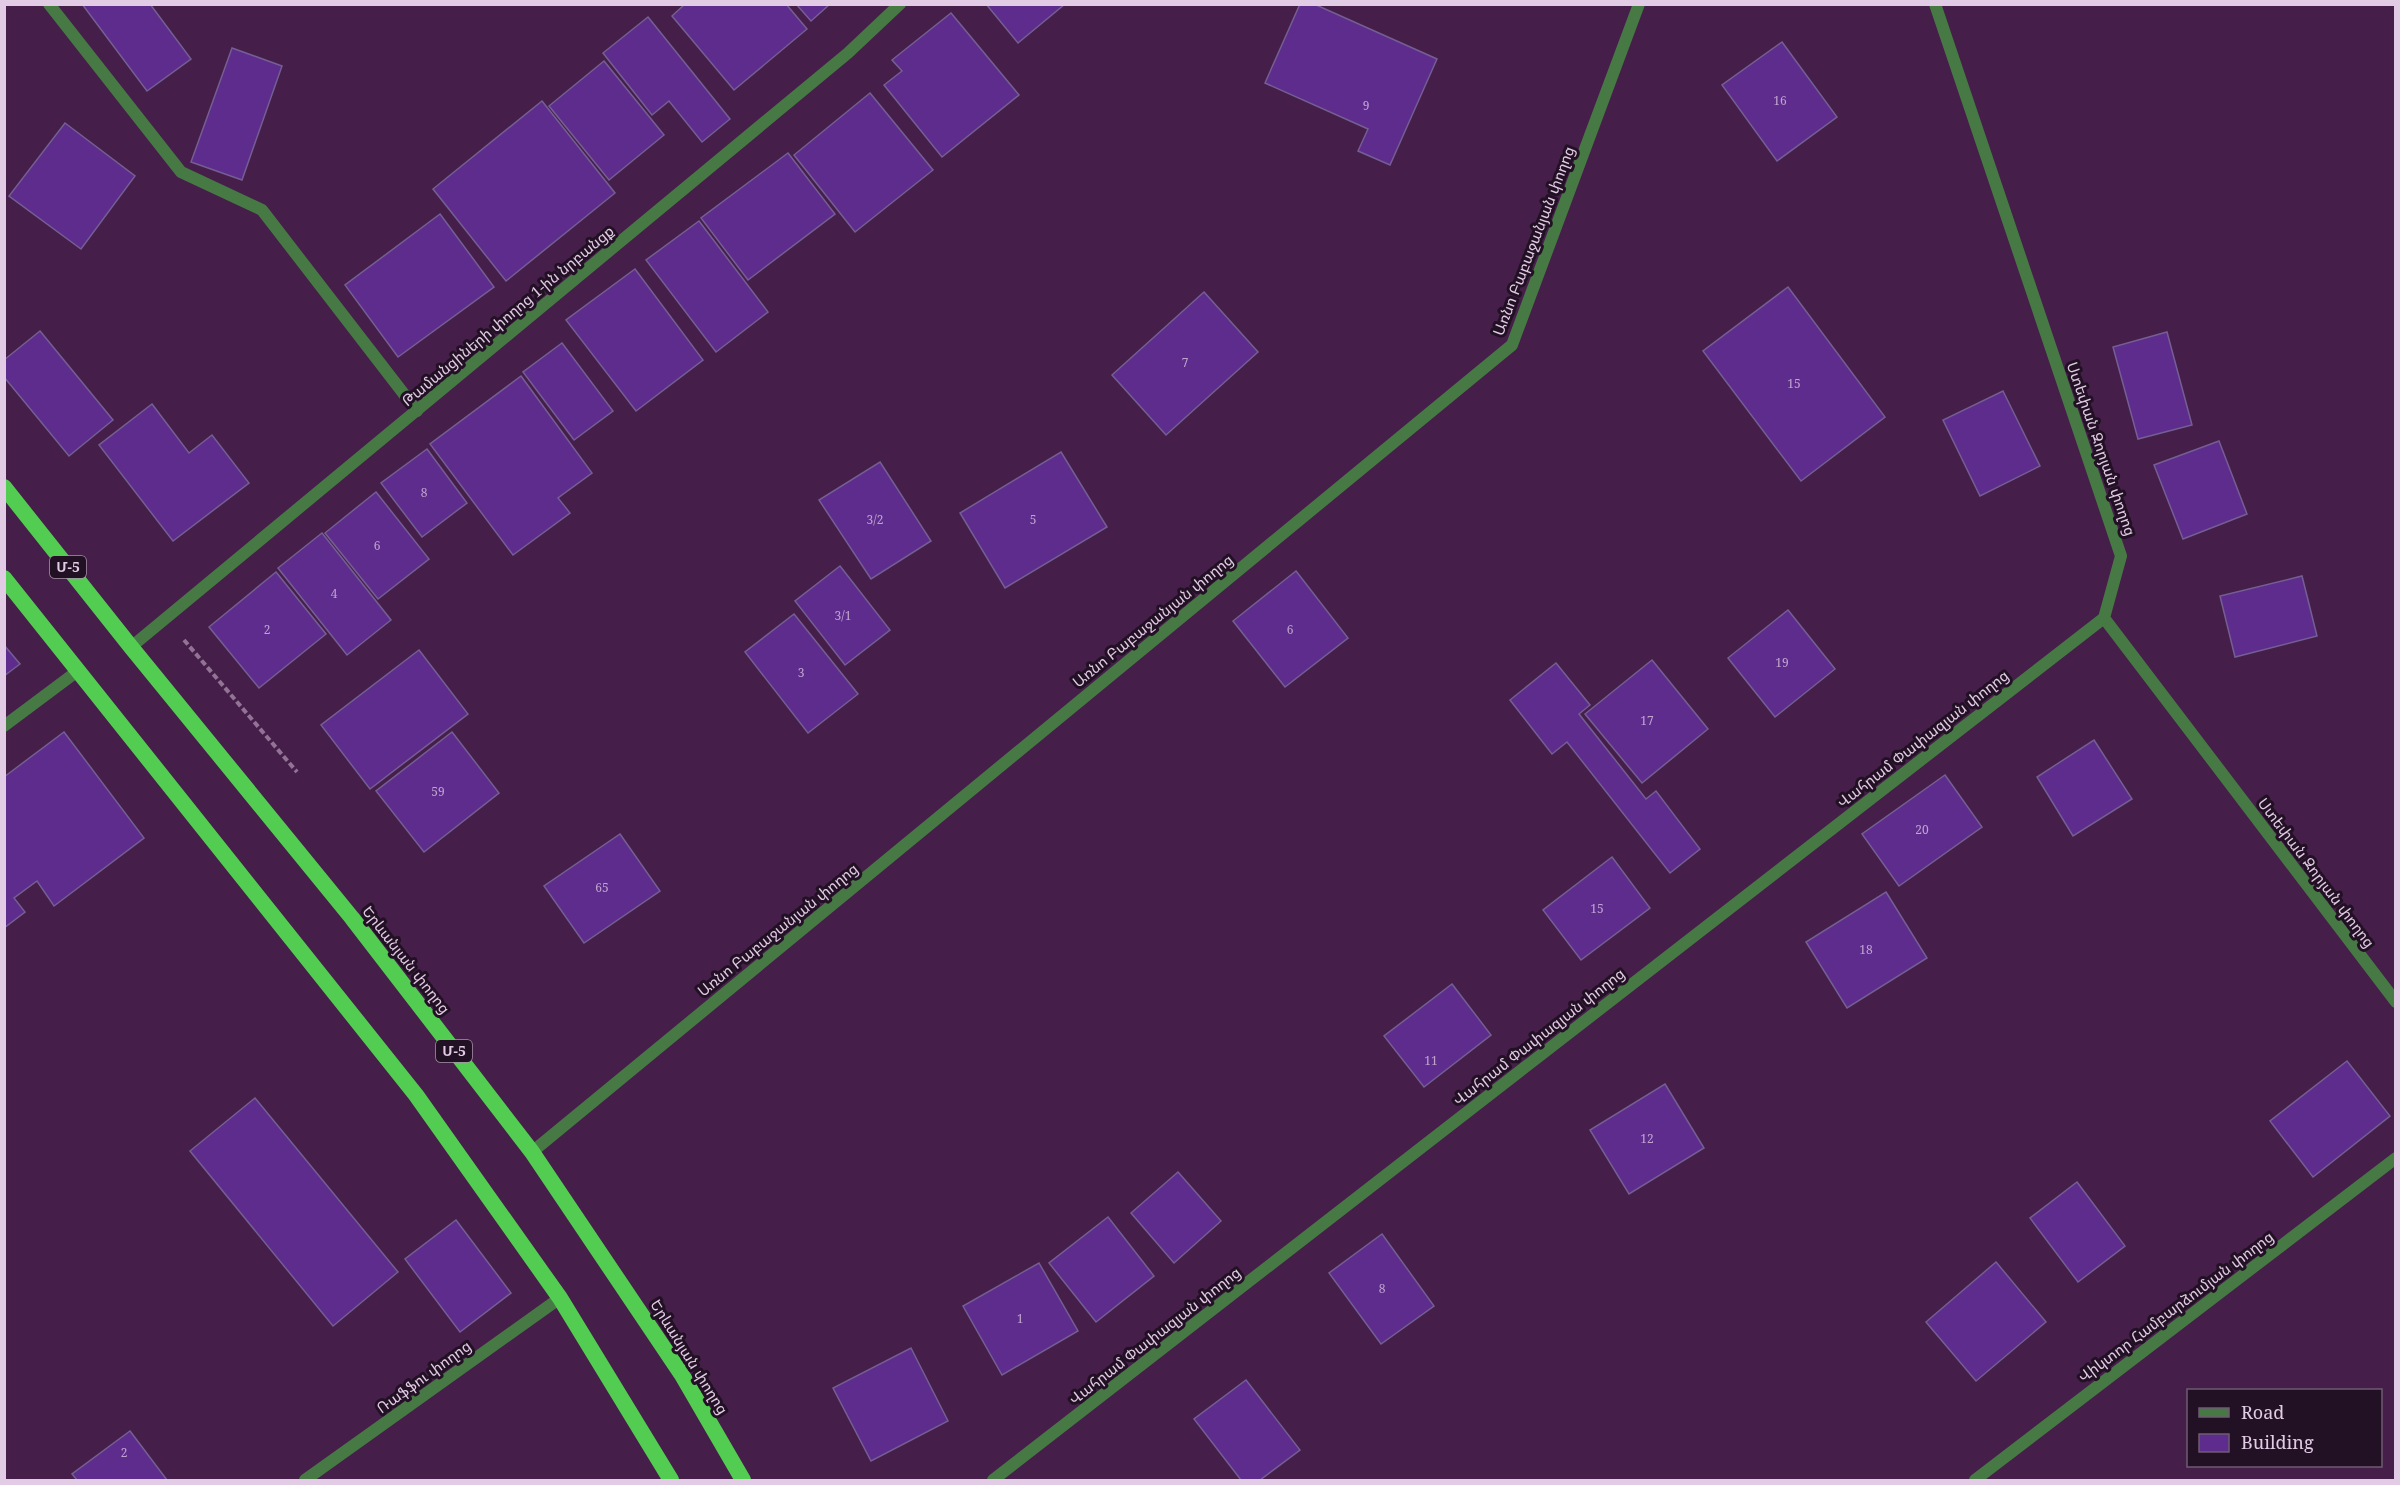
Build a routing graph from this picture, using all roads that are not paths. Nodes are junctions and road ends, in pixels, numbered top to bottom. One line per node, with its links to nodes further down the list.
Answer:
1 (49, 4): 5 (street)
2 (900, 4): 5 (street, Թամանցիների փողոց 1-ին նրբանցք)
3 (1640, 4): 13 (street, Առնո Բաբաջանյան փողոց)
4 (1935, 4): 8 (street, Ստեփան Զորյան փողոց)
5 (417, 411): 9 (street, Թամանցիների փողոց 1-ին նրբանցք)
6 (4, 487): 9 (highway, Երևանյան փողոց / Մ-5)
7 (4, 578): 10 (highway)
8 (2104, 618): 12 (street, Ստեփան Զորյան փողոց); 19 (street, Վահրամ Փափազյան փողոց)
9 (131, 647): 13 (highway, Երևանյան փողոց / Մ-5)
10 (79, 670): 11 (street); 15 (highway)
11 (4, 726)
12 (2396, 1002)
13 (532, 1152): 18 (highway, Երևանյան փողոց / Մ-5)
14 (2396, 1158): 20 (street, Վիկտոր Համբարձումյան փողոց)
15 (560, 1298): 16 (street, Ռաֆֆու փողոց); 17 (highway)
16 (305, 1480)
17 (671, 1480)
18 (744, 1480)
19 (993, 1480)
20 (1974, 1480)

